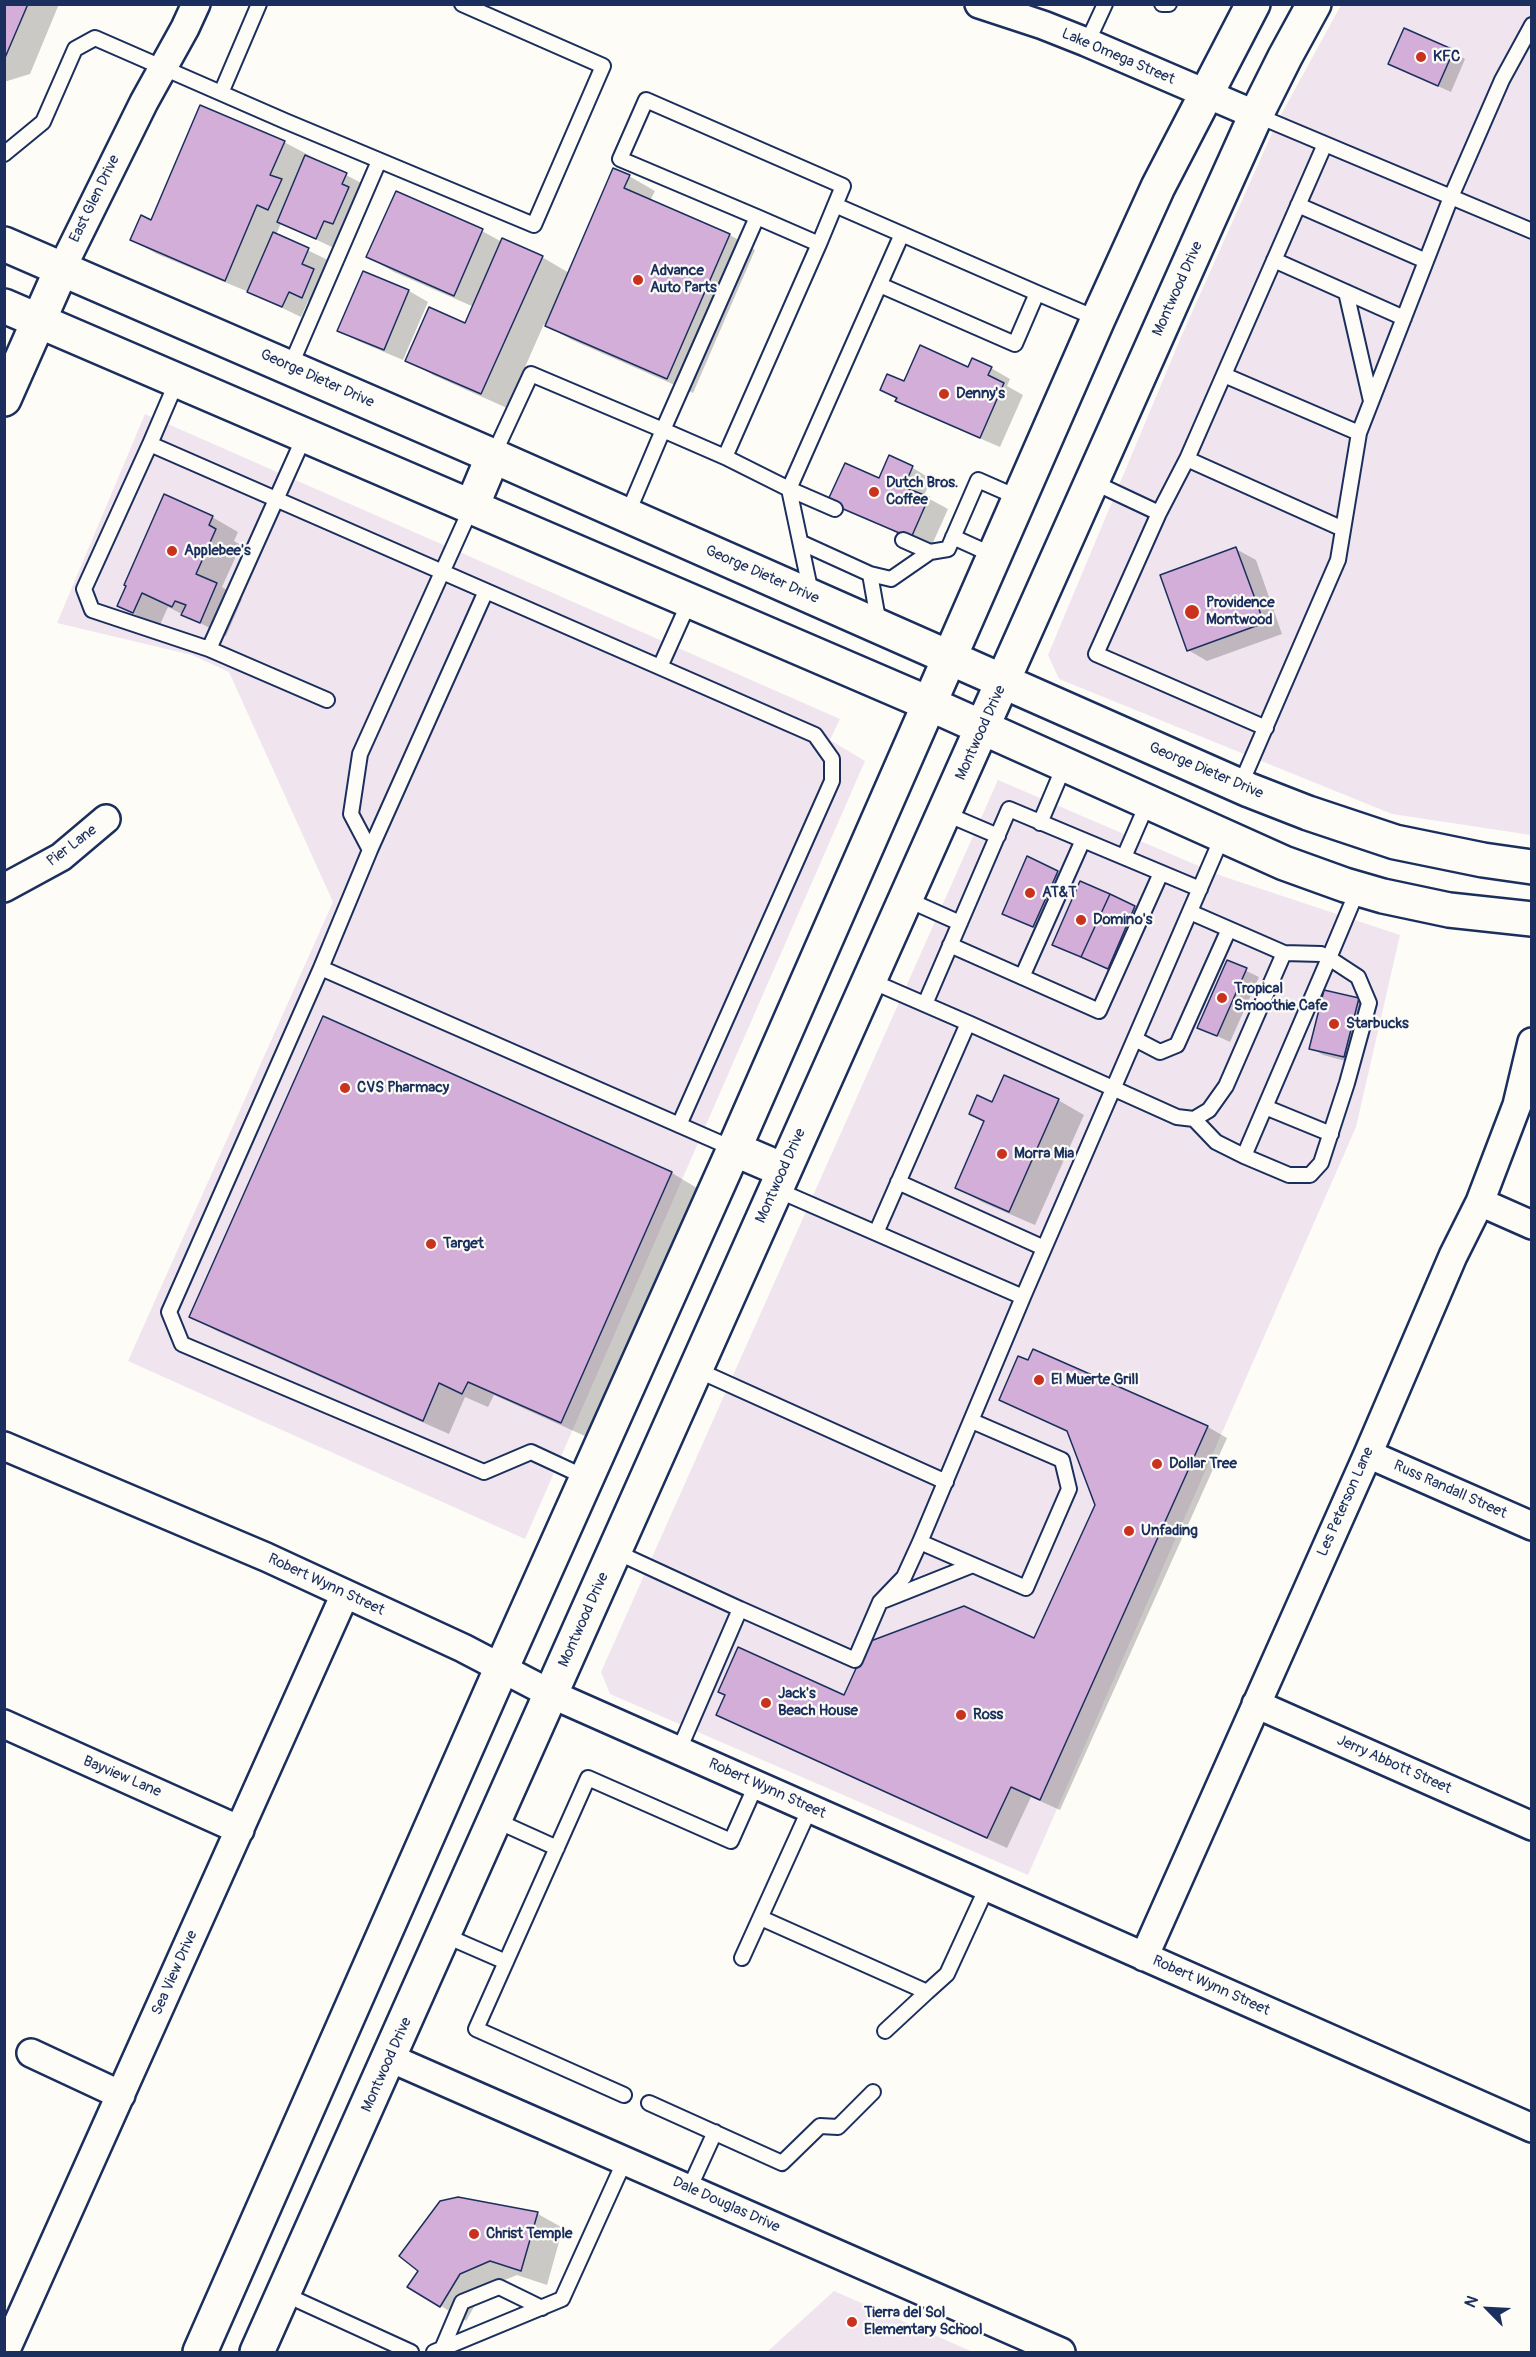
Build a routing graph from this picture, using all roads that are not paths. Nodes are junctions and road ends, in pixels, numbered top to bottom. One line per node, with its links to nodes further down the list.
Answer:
1 (196, 4): 12 (street, East Glen Drive)
2 (260, 4): 13 (lane)
3 (462, 4): 18 (lane)
4 (1105, 4): 11 (lane)
5 (1162, 4): 6 (lane)
6 (1169, 4)
7 (1253, 4): 14 (main road)
8 (1314, 4): 15 (main road, Montwood Drive)
9 (995, 7): 11 (street, Lake Omega Street)
10 (1530, 32): 19 (lane)
11 (1087, 42): 14 (street, Lake Omega Street)
12 (161, 68): 13 (lane); 17 (lane); 29 (street, East Glen Drive)
13 (221, 93): 18 (lane)
14 (1206, 94): 15 (street, Lake Omega Street); 35 (main road)
15 (1256, 115): 16 (lane); 49 (main road, Montwood Drive)
16 (1325, 144): 19 (lane); 21 (lane)
17 (4, 154)
18 (379, 161): 37 (lane)
19 (1451, 197): 23 (lane); 28 (lane)
20 (835, 205): 22 (lane); 24 (lane); 26 (lane)
21 (1299, 206): 27 (lane); 28 (lane)
22 (757, 217): 26 (lane); 42 (lane)
23 (1532, 231)
24 (902, 234): 30 (lane); 32 (lane)
25 (4, 243): 29 (main road, George Dieter Drive)
26 (819, 244): 47 (lane)
27 (1275, 260): 31 (lane); 38 (lane)
28 (1426, 261): 34 (lane)
29 (62, 268): 36 (main road, East Glen Drive); 37 (main road, George Dieter Drive)
30 (880, 285): 32 (lane); 50 (lane)
31 (1346, 292): 34 (lane); 41 (lane)
32 (1037, 293): 35 (lane)
33 (4, 306): 36 (main road)
34 (1404, 318): 41 (lane)
35 (1098, 319): 51 (main road)
36 (39, 320): 39 (main road); 40 (main road, East Glen Drive)
37 (290, 367): 46 (main road, George Dieter Drive)
38 (1224, 375): 43 (lane); 48 (lane)
39 (178, 380): 44 (main road); 45 (lane)
40 (4, 399)
41 (1371, 401): 43 (lane)
42 (663, 430): 46 (lane); 47 (lane); 56 (lane)
43 (1359, 433): 57 (lane)
44 (305, 435): 52 (lane); 53 (main road)
45 (150, 444): 52 (lane); 69 (lane)
46 (493, 456): 53 (main road); 56 (main road, George Dieter Drive)
47 (725, 457): 50 (lane)
48 (1187, 459): 55 (lane); 57 (lane)
49 (1093, 482): 55 (lane); 72 (main road, Montwood Drive)
50 (789, 489): 54 (lane); 60 (lane)
51 (1020, 498): 58 (lane); 62 (main road)
52 (276, 499): 63 (lane); 69 (lane)
53 (472, 506): 63 (lane); 67 (main road)
54 (835, 509)
55 (1159, 513): 76 (lane)
56 (627, 515): 66 (main road, George Dieter Drive)
57 (1343, 530): 76 (lane)
58 (953, 537): 61 (lane); 62 (lane)
59 (903, 540): 61 (lane)
60 (802, 543): 64 (lane); 66 (lane)
61 (930, 552): 64 (lane)
62 (995, 556): 70 (main road)
63 (443, 572): 65 (lane); 86 (lane)
64 (870, 574): 68 (lane)
65 (486, 591): 71 (lane); 86 (lane)
66 (812, 597): 68 (main road, George Dieter Drive)
67 (690, 600): 71 (lane); 74 (main road)
68 (880, 627): 70 (main road, George Dieter Drive)
69 (209, 649): 73 (lane)
70 (950, 658): 72 (main road, George Dieter Drive); 74 (main road)
71 (660, 667): 111 (lane)
72 (1004, 682): 75 (main road, Montwood Drive); 78 (main road, George Dieter Drive)
73 (327, 700)
74 (930, 704): 75 (main road); 113 (main road)
75 (983, 728): 77 (main road); 80 (main road, Montwood Drive)
76 (1266, 729): 78 (lane)
77 (1065, 764): 79 (main road); 82 (lane)
78 (1240, 786): 88 (main road, George Dieter Drive)
79 (1148, 802): 84 (main road); 87 (lane)
80 (944, 813): 83 (lane); 93 (main road, Montwood Drive)
81 (106, 819): 90 (street, Pier Lane)
82 (1040, 823): 83 (lane); 85 (lane)
83 (998, 836): 96 (lane)
84 (1223, 836): 91 (main road); 92 (lane)
85 (1083, 840): 87 (lane); 102 (lane)
86 (370, 850): 101 (lane)
87 (1124, 857): 89 (lane)
88 (1532, 867)
89 (1161, 873): 92 (lane); 102 (lane)
90 (4, 888)
91 (1358, 888): 95 (main road); 100 (lane)
92 (1200, 889): 94 (lane)
93 (906, 899): 96 (lane); 103 (main road, Montwood Drive)
94 (1190, 912): 97 (lane); 106 (lane)
95 (1532, 919)
96 (960, 923): 98 (lane)
97 (1229, 929): 99 (lane); 106 (lane)
98 (950, 945): 102 (lane); 104 (lane)
99 (1284, 953): 100 (lane); 110 (lane)
100 (1329, 957): 109 (lane); 112 (lane)
101 (321, 968): 111 (lane); 126 (lane)
102 (1022, 977)
103 (869, 980): 104 (lane); 115 (main road, Montwood Drive)
104 (925, 1004): 105 (lane)
105 (968, 1023): 108 (lane); 116 (lane)
106 (1135, 1040): 108 (lane)
107 (1532, 1042): 117 (street, Les Peterson Lane)
108 (1113, 1089): 110 (lane); 120 (lane)
109 (1265, 1107): 112 (lane); 114 (lane)
110 (1194, 1119): 114 (lane)
111 (679, 1125): 113 (lane)
112 (1330, 1134): 114 (lane)
113 (734, 1149): 115 (main road); 126 (main road)
114 (1244, 1156)
115 (779, 1179): 119 (lane); 122 (main road, Montwood Drive)
116 (898, 1182): 119 (lane); 120 (lane)
117 (1480, 1202): 118 (street); 125 (street, Les Peterson Lane)
118 (1532, 1225)
119 (876, 1233): 121 (lane)
120 (1044, 1248): 121 (lane)
121 (1023, 1297): 123 (lane)
122 (695, 1370): 127 (lane); 130 (main road, Montwood Drive)
123 (972, 1421): 127 (lane); 131 (lane)
124 (4, 1446): 132 (street, Robert Wynn Street)
125 (1368, 1454): 128 (street, Russ Randall Street); 137 (street, Les Peterson Lane)
126 (587, 1478): 135 (main road)
127 (946, 1482): 129 (lane)
128 (1532, 1526)
129 (920, 1542): 131 (lane); 133 (lane)
130 (615, 1551): 134 (lane); 136 (main road, Montwood Drive)
131 (973, 1565): 133 (lane)
132 (345, 1594): 135 (street, Robert Wynn Street); 144 (street, Sea View Drive)
133 (880, 1602): 134 (lane)
134 (741, 1609): 139 (lane)
135 (502, 1667): 136 (street, Robert Wynn Street); 168 (main road)
136 (551, 1694): 139 (street, Robert Wynn Street); 142 (main road, Montwood Drive)
137 (1256, 1704): 143 (street, Jerry Abbott Street); 149 (street, Les Peterson Lane)
138 (4, 1724): 144 (street, Bayview Lane)
139 (679, 1750): 140 (street, Robert Wynn Street)
140 (756, 1785): 141 (street, Robert Wynn Street); 145 (lane)
141 (810, 1808): 146 (street, Robert Wynn Street); 147 (lane)
142 (495, 1820): 145 (lane); 148 (main road, Montwood Drive)
143 (1532, 1826)
144 (240, 1830): 157 (street, Sea View Drive)
145 (557, 1848): 151 (lane)
146 (987, 1887): 149 (street, Robert Wynn Street); 152 (lane)
147 (761, 1918): 150 (lane); 152 (lane)
148 (444, 1935): 151 (lane); 155 (main road, Montwood Drive)
149 (1144, 1957): 160 (street, Robert Wynn Street)
150 (742, 1958)
151 (506, 1962): 158 (lane)
152 (927, 1992): 153 (lane)
153 (885, 2031)
154 (31, 2053): 157 (street)
155 (390, 2058): 162 (street, Dale Douglas Drive); 164 (main road, Montwood Drive)
156 (873, 2092): 161 (lane)
157 (121, 2095): 167 (street, Sea View Drive)
158 (624, 2095)
159 (649, 2103): 161 (lane)
160 (1532, 2128)
161 (715, 2132): 163 (lane)
162 (625, 2160): 163 (street, Dale Douglas Drive); 165 (lane)
163 (689, 2189): 171 (street, Dale Douglas Drive)
164 (284, 2294): 169 (main road, Montwood Drive); 170 (lane)
165 (542, 2308): 166 (lane); 166 (lane)
166 (438, 2351)
167 (5, 2352)
168 (200, 2352)
169 (257, 2352)
170 (411, 2352)
171 (1061, 2352)

